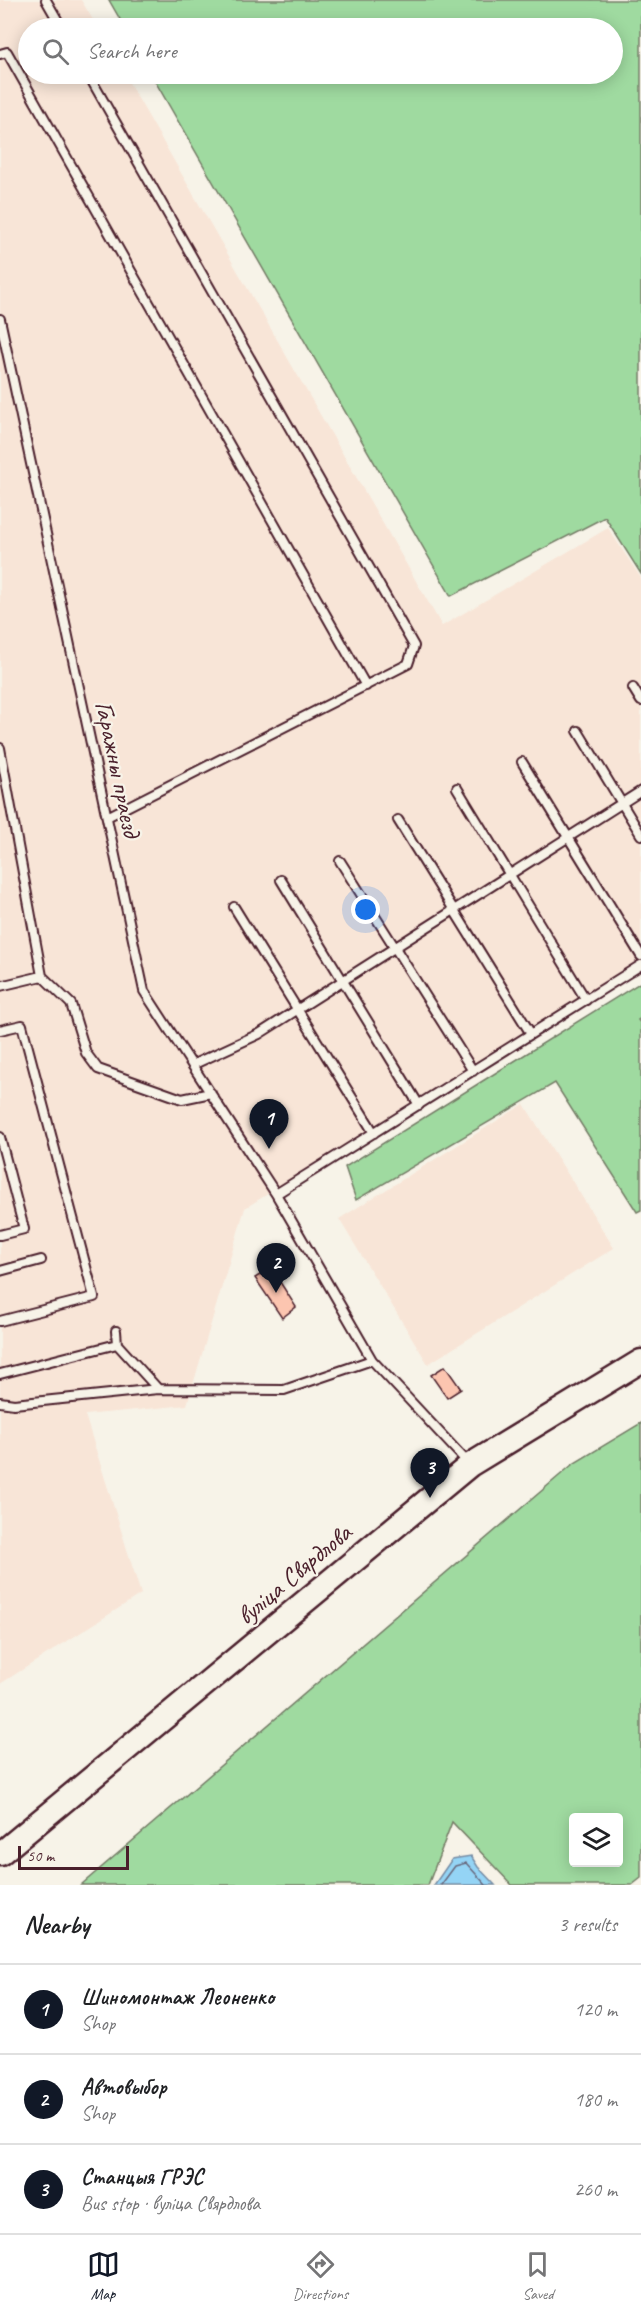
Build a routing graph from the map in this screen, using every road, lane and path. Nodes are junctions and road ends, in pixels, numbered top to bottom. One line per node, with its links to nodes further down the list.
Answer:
1 (46, 0): 2 (lane)
2 (56, 18)
3 (0, 54): 4 (lane)
4 (18, 71)
5 (25, 84): 8 (lane)
6 (94, 84): 8 (lane)
7 (0, 320): 17 (lane, Гаражны праезд)
8 (366, 686): 17 (lane)
9 (633, 688): 10 (lane)
10 (641, 701)
11 (578, 731): 16 (lane)
12 (0, 748): 29 (lane)
13 (522, 762): 20 (lane)
14 (457, 788): 22 (lane)
15 (641, 791): 16 (lane)
16 (621, 804): 19 (lane); 20 (lane)
17 (107, 817): 36 (lane, Гаражны праезд)
18 (398, 820): 25 (lane)
19 (641, 835)
20 (568, 838): 22 (lane); 27 (lane)
21 (340, 861): 26 (lane)
22 (510, 875): 25 (lane); 32 (lane)
23 (281, 880): 30 (lane)
24 (234, 907): 33 (lane)
25 (454, 910): 26 (lane); 35 (lane)
26 (395, 948): 30 (lane); 37 (lane)
27 (641, 956)
28 (641, 965): 32 (lane)
29 (42, 976): 31 (lane); 38 (lane)
30 (343, 981): 33 (lane); 39 (lane)
31 (0, 986)
32 (585, 1000): 35 (lane)
33 (297, 1010): 36 (lane); 40 (lane)
34 (0, 1030): 46 (lane)
35 (531, 1034): 37 (lane)
36 (192, 1065): 38 (lane, Гаражны праезд)
37 (473, 1071): 39 (lane)
38 (211, 1093): 42 (lane, Гаражны праезд)
39 (418, 1105): 40 (lane)
40 (374, 1133): 42 (lane)
41 (0, 1137): 43 (lane)
42 (276, 1194): 49 (lane, Гаражны праезд)
43 (0, 1235)
44 (41, 1260): 45 (lane)
45 (0, 1270)
46 (0, 1320)
47 (116, 1331): 48 (lane)
48 (117, 1344): 51 (lane); 52 (lane)
49 (372, 1360): 52 (lane); 54 (lane, Гаражны праезд)
50 (641, 1361): 54 (main road, вуліца Свярдлова)
51 (0, 1374)
52 (158, 1389): 53 (lane)
53 (0, 1402)
54 (471, 1465): 55 (main road, вуліца Свярдлова)
55 (0, 1854)

